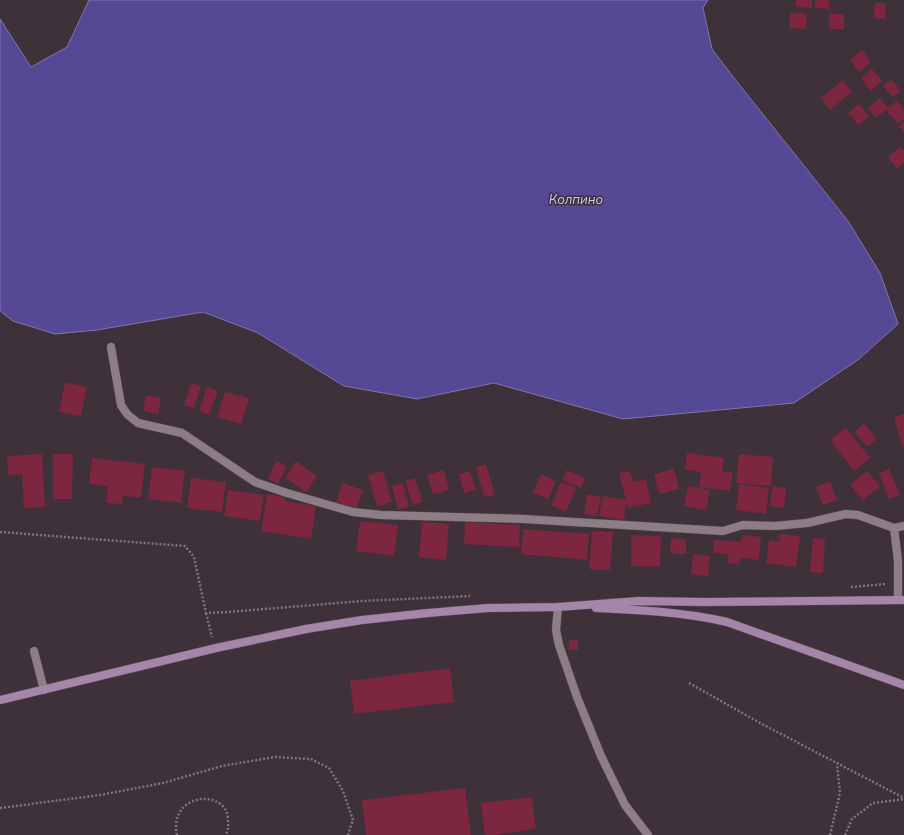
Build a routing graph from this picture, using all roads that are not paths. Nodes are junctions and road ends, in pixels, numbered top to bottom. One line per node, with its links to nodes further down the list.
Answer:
1 (111, 347): 3 (street)
2 (904, 526): 3 (street)
3 (894, 528): 4 (street)
4 (902, 600): 5 (main road)
5 (558, 607): 7 (main road); 8 (main road); 10 (street)
6 (34, 651): 8 (street)
7 (904, 685)
8 (44, 690): 9 (main road)
9 (0, 700)
10 (648, 835)

